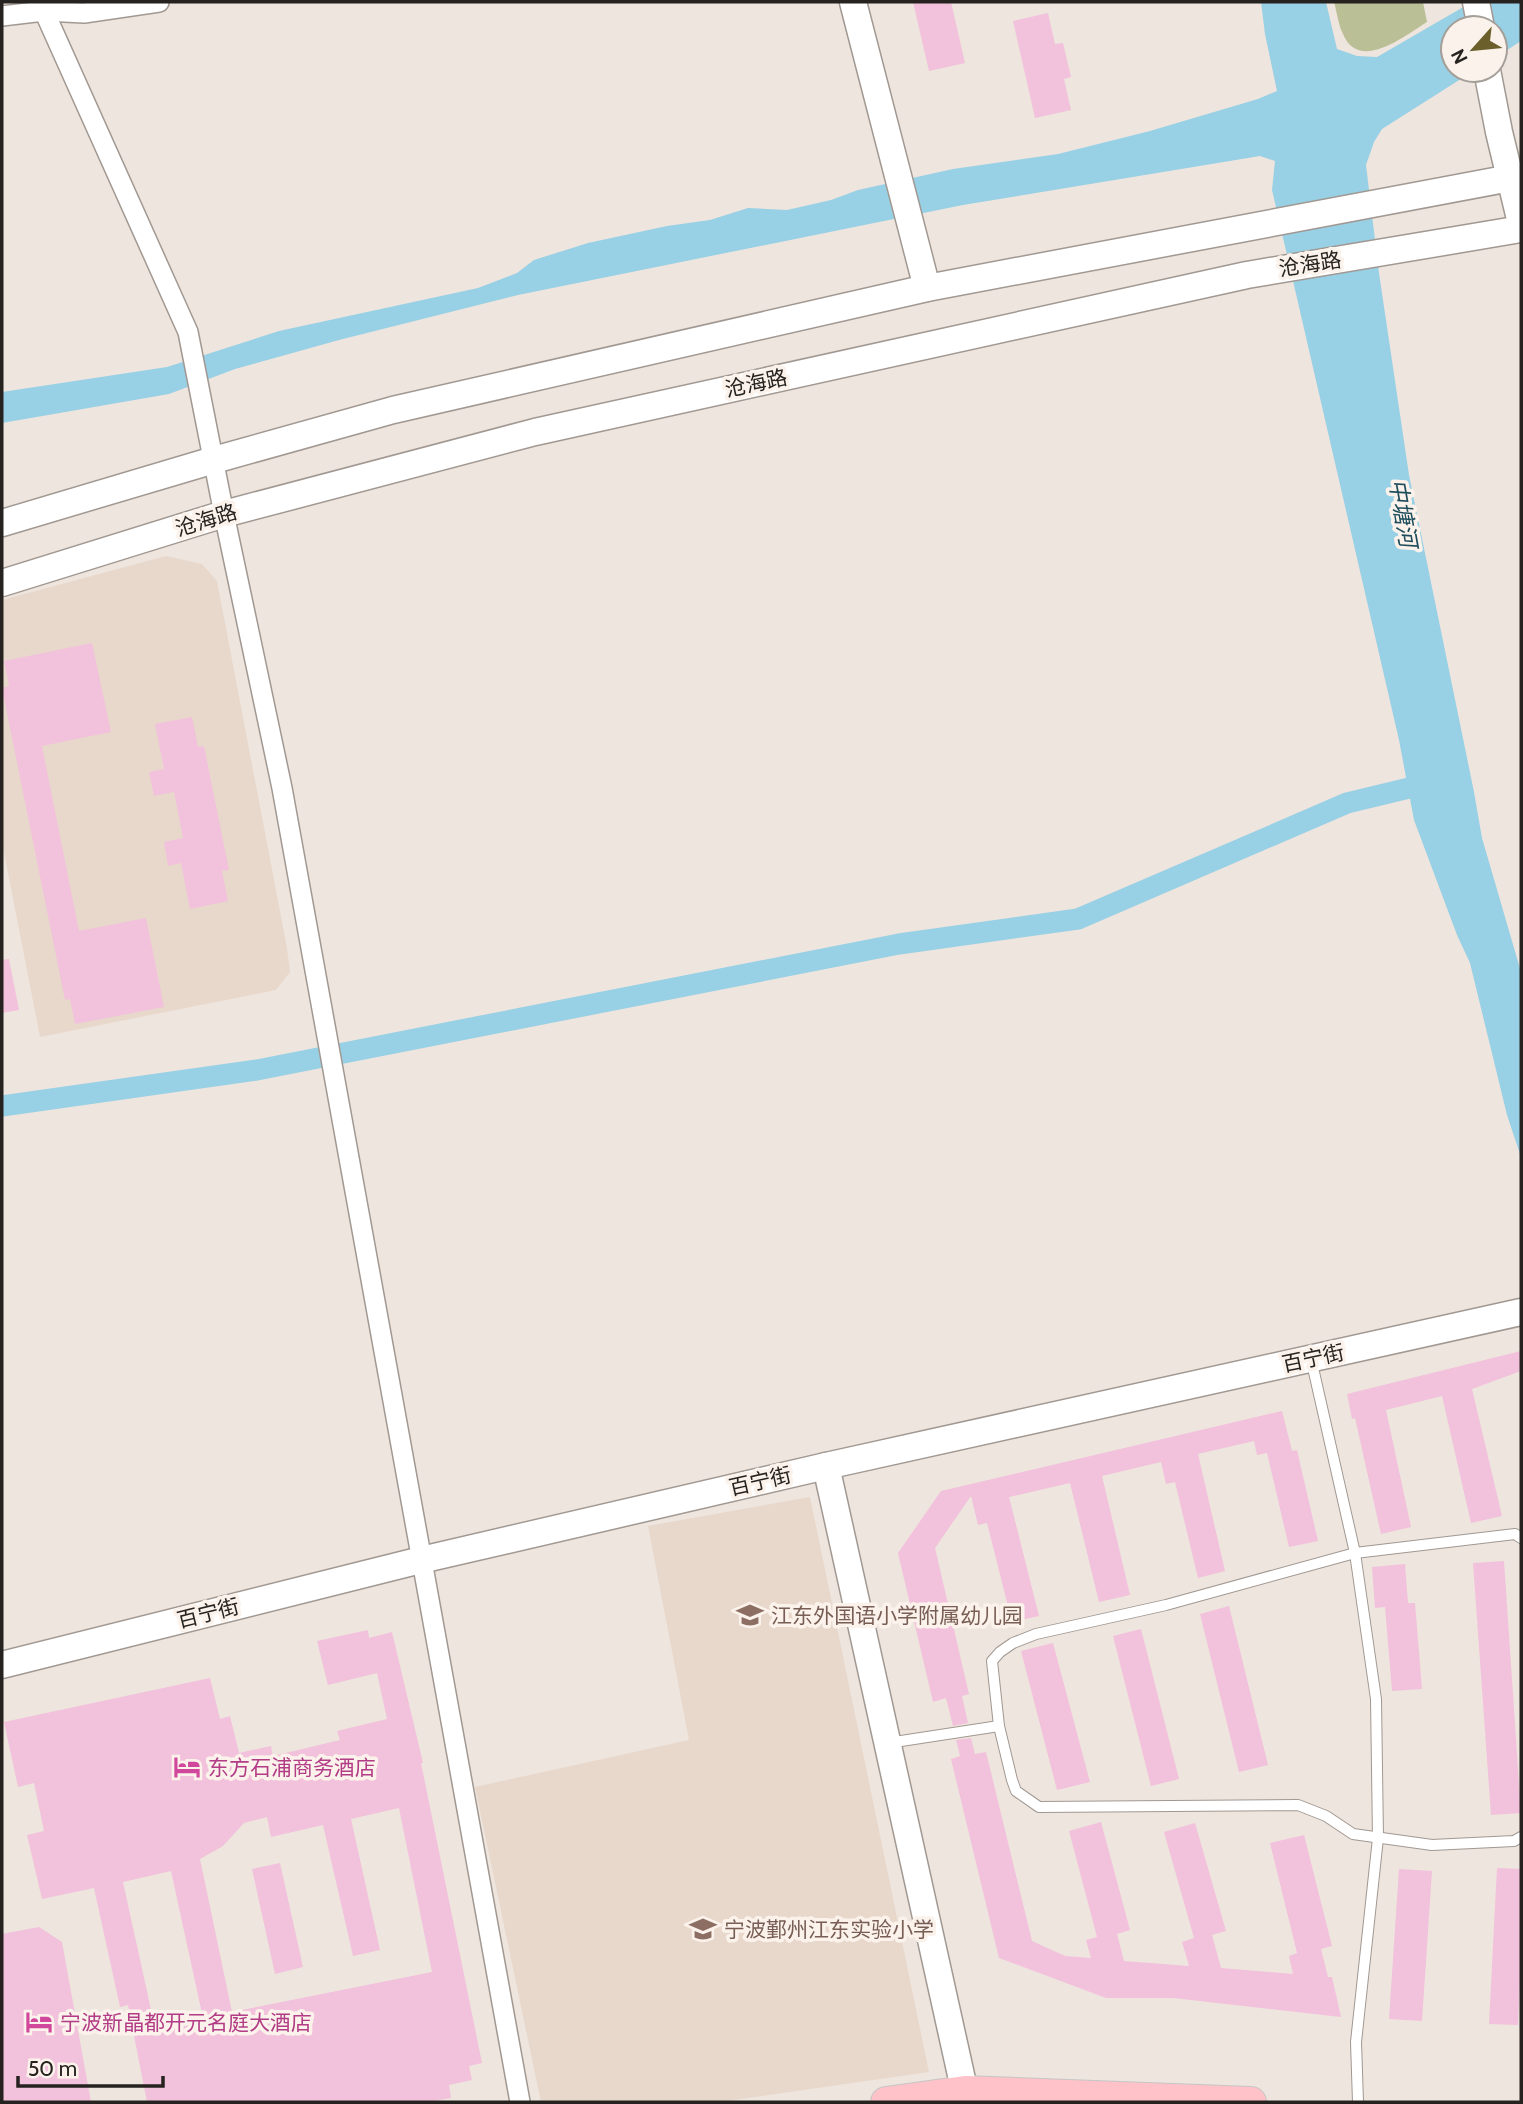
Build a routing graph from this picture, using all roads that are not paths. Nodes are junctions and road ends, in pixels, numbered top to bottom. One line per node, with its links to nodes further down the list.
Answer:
1 (159, 2): 3 (street)
2 (853, 2): 9 (main road)
3 (42, 6): 4 (street); 10 (street)
4 (2, 16)
5 (1491, 84): 6 (main road)
6 (1516, 176): 7 (main road); 9 (main road)
7 (1521, 223)
8 (1521, 229): 11 (main road, 沧海路)
9 (927, 288): 10 (main road)
10 (214, 460): 11 (street); 12 (main road)
11 (223, 514): 13 (main road, 沧海路); 19 (street)
12 (2, 523)
13 (2, 583)
14 (1521, 1312): 15 (main road, 百宁街)
15 (1311, 1359): 16 (main road, 百宁街); 18 (lane)
16 (826, 1466): 19 (main road, 百宁街); 22 (main road)
17 (1521, 1538): 18 (lane)
18 (1355, 1553): 21 (lane); 24 (lane)
19 (421, 1560): 20 (main road, 百宁街); 26 (street)
20 (2, 1665)
21 (999, 1726): 22 (lane); 24 (lane)
22 (887, 1743): 25 (main road)
23 (1521, 1837): 24 (lane)
24 (1378, 1838): 29 (lane)
25 (966, 2096): 27 (main road); 28 (main road)
26 (520, 2102)
27 (886, 2102)
28 (1251, 2102)
29 (1358, 2102)

